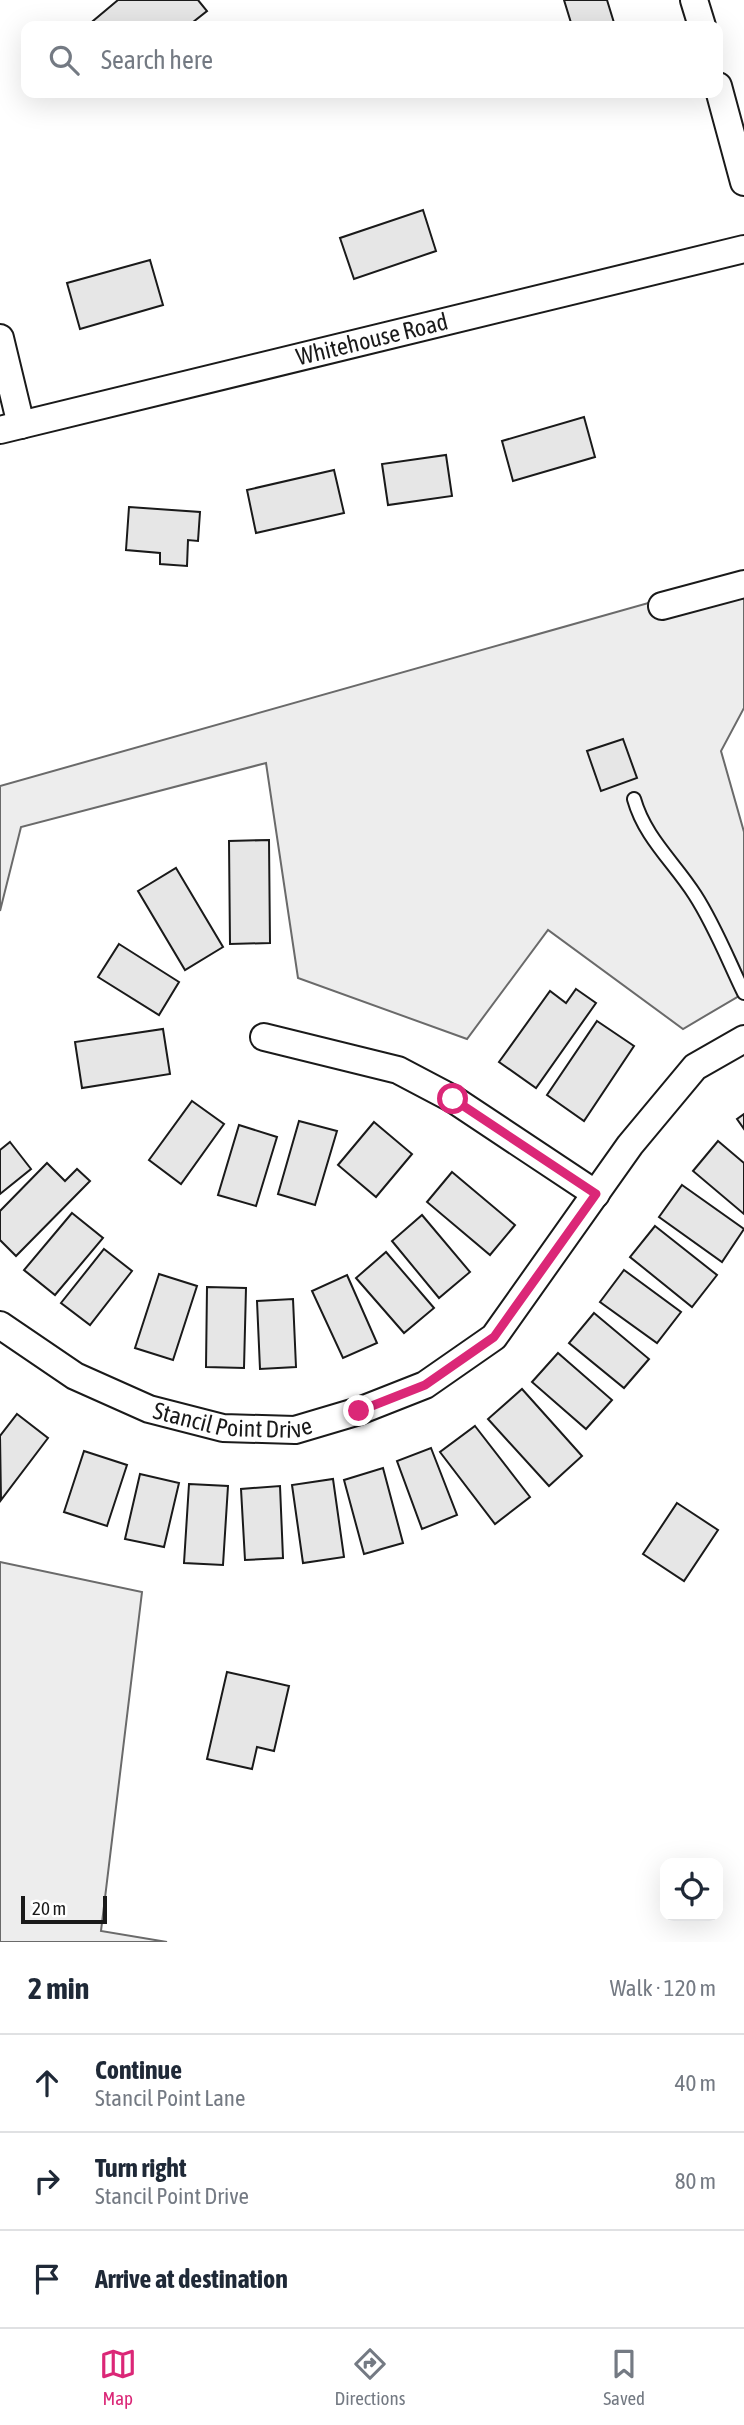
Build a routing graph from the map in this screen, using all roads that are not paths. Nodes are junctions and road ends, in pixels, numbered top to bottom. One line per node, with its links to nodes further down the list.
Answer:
1 (694, 0): 2 (street)
2 (700, 21)
3 (721, 98): 4 (street)
4 (744, 182)
5 (744, 249): 7 (street, Whitehouse Road)
6 (0, 338): 7 (street)
7 (10, 427)
8 (744, 584): 9 (street)
9 (662, 606)
10 (634, 799): 11 (lane)
11 (744, 993)
12 (264, 1037): 14 (street)
13 (744, 1039): 14 (street, Stancil Point Drive)
14 (596, 1194): 15 (street, Stancil Point Drive)
15 (0, 1325)

